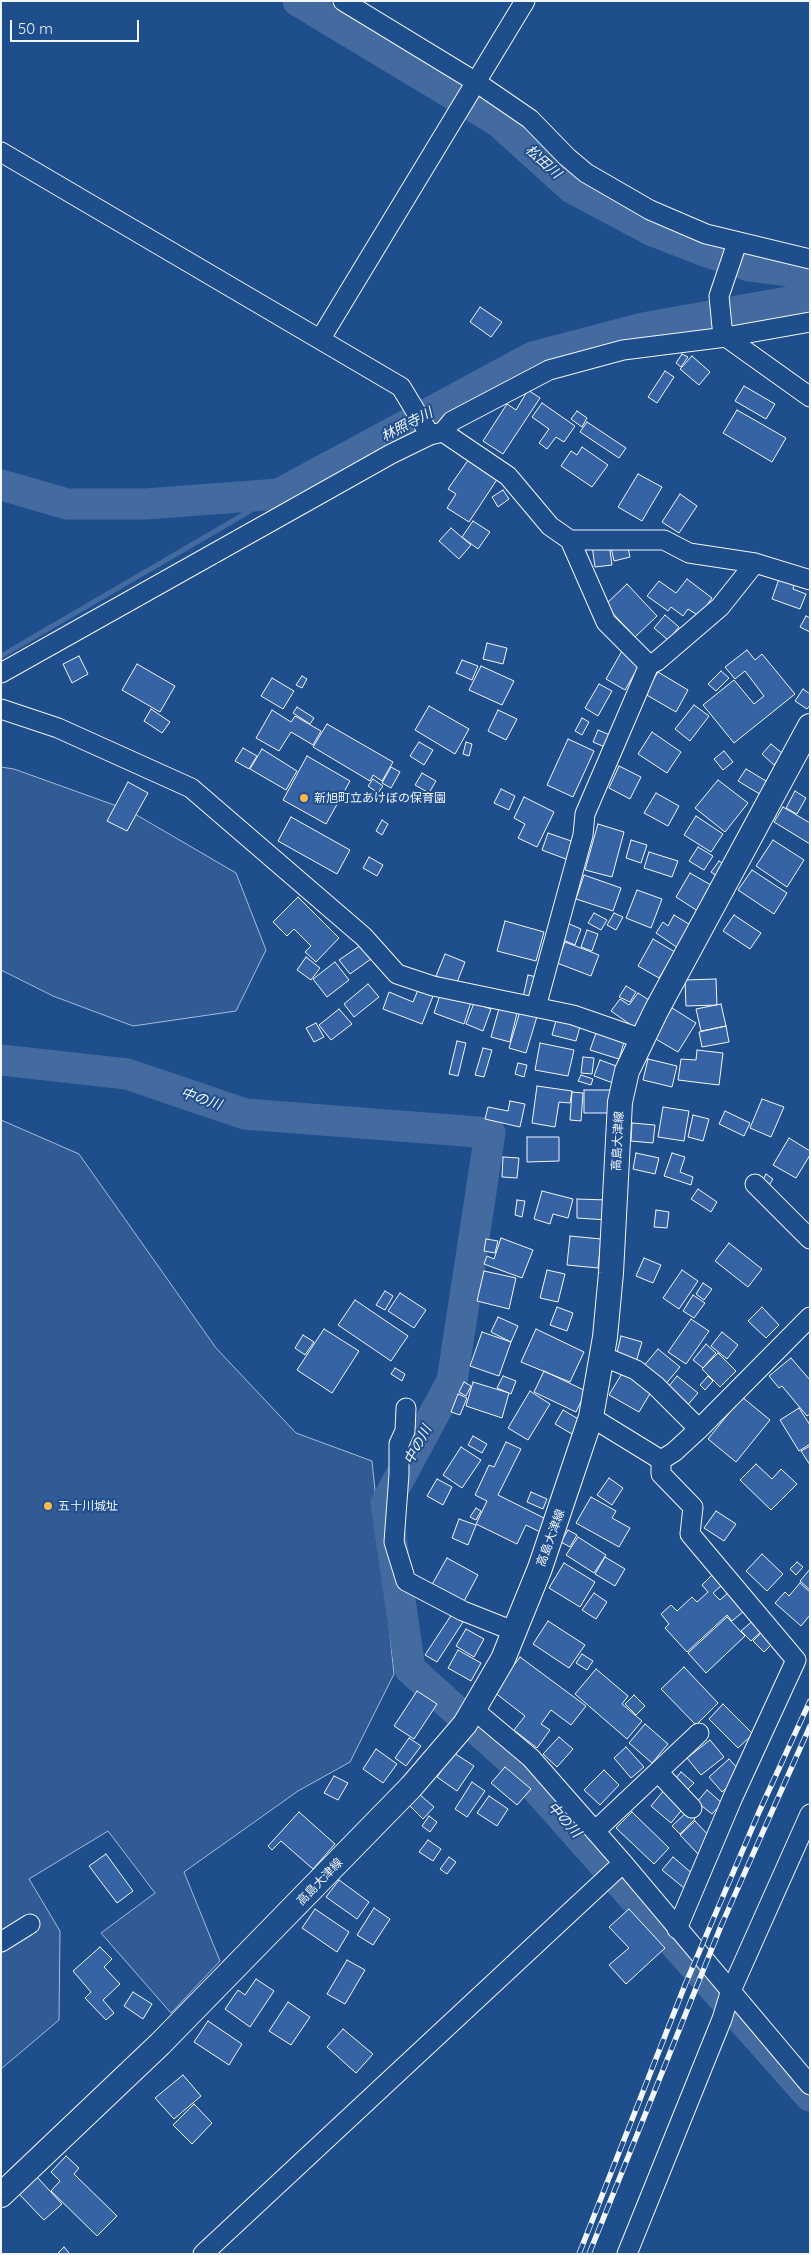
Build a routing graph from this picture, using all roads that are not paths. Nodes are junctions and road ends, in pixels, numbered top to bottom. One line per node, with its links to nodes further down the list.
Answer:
1 (343, 1): 3 (street)
2 (525, 1): 3 (street)
3 (476, 82): 5 (street); 9 (street)
4 (1, 152): 9 (street)
5 (735, 249): 6 (street); 8 (street)
6 (810, 259)
7 (810, 322): 8 (street)
8 (724, 332): 10 (street); 11 (street)
9 (320, 338): 11 (street)
10 (810, 398)
11 (437, 434): 12 (street); 16 (street)
12 (570, 540): 13 (street); 15 (street)
13 (755, 563): 14 (street); 15 (street)
14 (810, 580)
15 (649, 665): 19 (street)
16 (1, 673)
17 (1, 709): 19 (street)
18 (810, 726): 20 (main road, 高島大津線)
19 (536, 1007): 20 (street)
20 (642, 1039): 24 (main road, 高島大津線)
21 (754, 1184): 22 (street)
22 (810, 1238)
23 (810, 1317): 27 (street)
24 (602, 1356): 26 (main road, 高島大津線); 27 (street)
25 (406, 1408): 29 (street)
26 (591, 1417): 28 (street); 29 (main road, 高島大津線)
27 (699, 1429): 28 (street)
28 (661, 1460): 38 (street)
29 (516, 1632): 30 (main road, 高島大津線)
30 (470, 1716): 35 (street); 42 (main road, 高島大津線)
31 (699, 1733): 32 (street)
32 (658, 1772): 33 (street); 35 (street)
33 (692, 1808)
34 (810, 1814): 40 (street)
35 (595, 1832): 36 (street)
36 (623, 1863): 38 (street); 43 (street)
37 (30, 1924): 39 (street)
38 (677, 1929): 40 (street)
39 (1, 1942)
40 (730, 1993): 41 (street); 44 (street)
41 (808, 2080)
42 (1, 2195)
43 (203, 2254)
44 (627, 2254)

